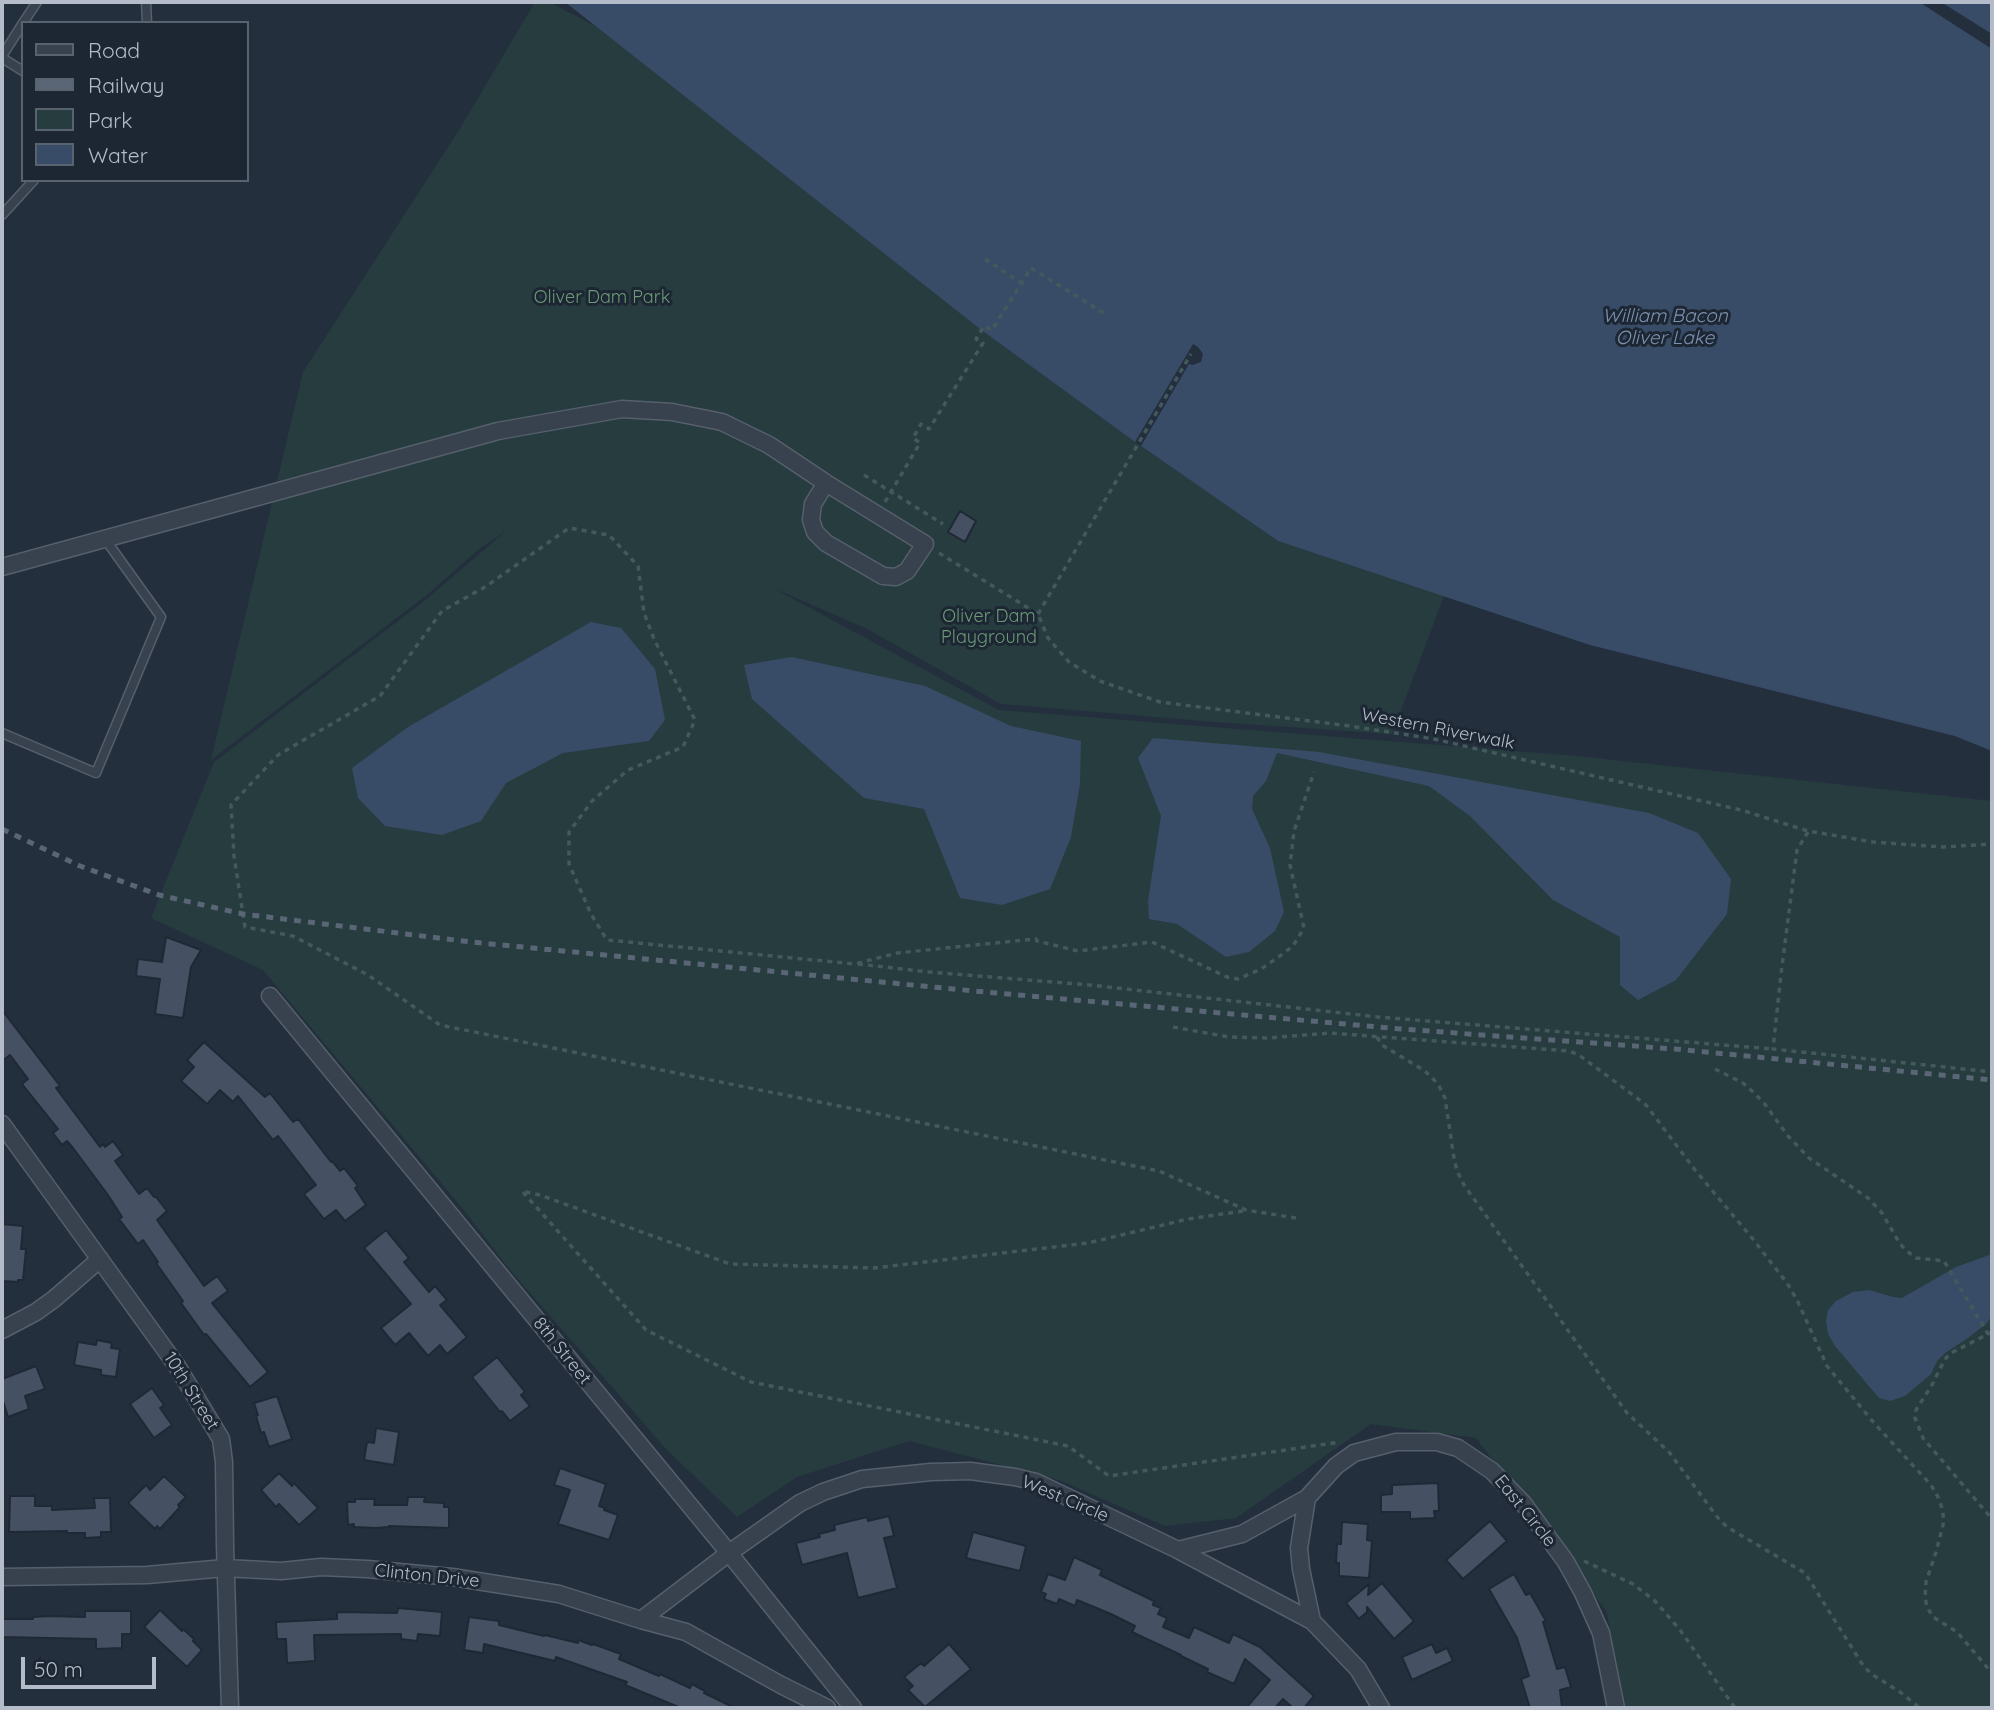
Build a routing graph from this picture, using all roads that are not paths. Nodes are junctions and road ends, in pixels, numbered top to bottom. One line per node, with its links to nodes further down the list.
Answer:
1 (37, 2): 3 (lane)
2 (146, 2): 4 (lane)
3 (24, 21)
4 (147, 21)
5 (21, 26): 6 (lane)
6 (2, 57): 7 (lane)
7 (21, 70)
8 (32, 182): 9 (lane)
9 (2, 215)
10 (826, 483): 10 (street); 11 (street)
11 (105, 539): 12 (street); 13 (lane)
12 (2, 567)
13 (2, 733)
14 (270, 996): 20 (street, 8th Street)
15 (2, 1124): 16 (street, 10th Street)
16 (100, 1259): 17 (street); 21 (street, 10th Street)
17 (2, 1330)
18 (1307, 1498): 19 (street); 24 (street); 29 (street, East Circle)
19 (1178, 1550): 20 (street, West Circle); 24 (street, West Circle)
20 (729, 1553): 23 (street, West Circle); 27 (street, 8th Street)
21 (225, 1568): 22 (street, Clinton Drive); 23 (street, Clinton Drive); 25 (street, 10th Street)
22 (2, 1577)
23 (641, 1620): 26 (street, Clinton Drive)
24 (1312, 1621): 28 (street, West Circle)
25 (230, 1708)
26 (827, 1708)
27 (853, 1708)
28 (1381, 1708)
29 (1616, 1708)

